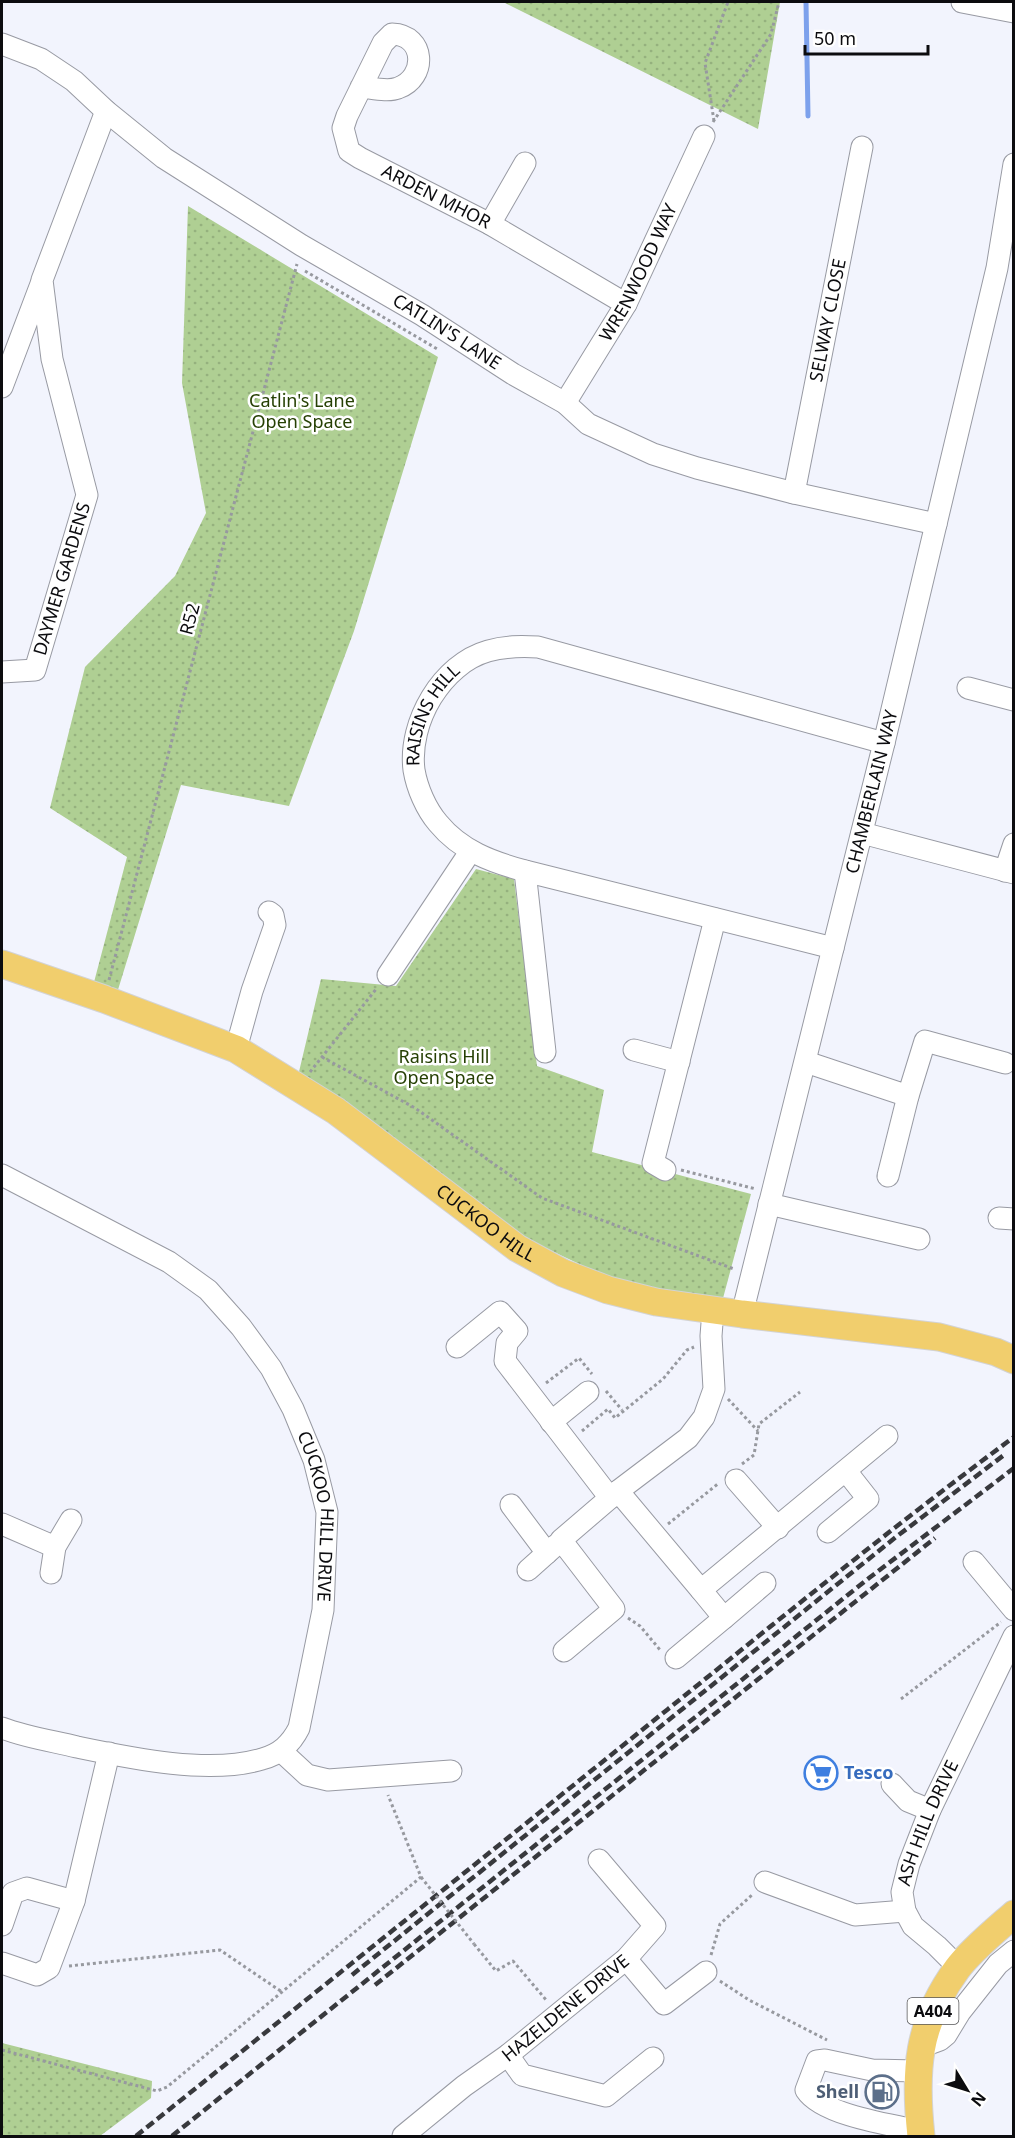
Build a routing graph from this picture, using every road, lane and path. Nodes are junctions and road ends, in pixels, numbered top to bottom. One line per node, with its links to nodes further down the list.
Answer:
1 (728, 2): 8 (path)
2 (779, 2): 8 (path)
3 (962, 2): 4 (street)
4 (1014, 12)
5 (2, 44): 7 (street, CATLIN'S LANE)
6 (361, 87): 6 (street, ARDEN MHOR); 12 (street, ARDEN MHOR)
7 (106, 111): 13 (street, CATLIN'S LANE); 15 (street, DAYMER GARDENS)
8 (709, 128): 16 (street, WRENWOOD WAY)
9 (862, 147): 19 (street, SELWAY CLOSE)
10 (525, 163): 12 (street)
11 (1014, 164): 14 (street, CHAMBERLAIN WAY)
12 (490, 224): 16 (street, ARDEN MHOR)
13 (302, 245): 18 (street, CATLIN'S LANE); 35 (path, R52)
14 (1005, 271): 20 (street, CHAMBERLAIN WAY)
15 (42, 280): 17 (street); 21 (street, DAYMER GARDENS)
16 (626, 304): 18 (street, WRENWOOD WAY)
17 (2, 387)
18 (565, 403): 19 (street, CATLIN'S LANE)
19 (794, 493): 20 (street, CATLIN'S LANE)
20 (936, 524): 24 (street, CHAMBERLAIN WAY)
21 (2, 672)
22 (968, 688): 23 (street)
23 (1014, 700)
24 (884, 743): 25 (street, CHAMBERLAIN WAY); 27 (street, RAISINS HILL)
25 (862, 833): 29 (street); 32 (street, CHAMBERLAIN WAY)
26 (1014, 844): 29 (street)
27 (471, 852): 28 (street, RAISINS HILL); 34 (street)
28 (525, 871): 31 (street, RAISINS HILL); 38 (street)
29 (1009, 872)
30 (269, 912): 36 (street)
31 (715, 919): 32 (street, RAISINS HILL); 40 (street)
32 (833, 948): 41 (street, CHAMBERLAIN WAY)
33 (3, 969): 35 (main road, CUCKOO HILL)
34 (388, 975): 39 (path)
35 (104, 999): 36 (main road, CUCKOO HILL)
36 (236, 1049): 43 (main road, CUCKOO HILL)
37 (634, 1050): 40 (street)
38 (545, 1052)
39 (322, 1057): 43 (path); 50 (path)
40 (679, 1062): 45 (street)
41 (806, 1062): 44 (street); 48 (street, CHAMBERLAIN WAY)
42 (1005, 1063): 44 (street)
43 (290, 1082): 51 (main road, CUCKOO HILL)
44 (908, 1096): 47 (street)
45 (665, 1170): 48 (path)
46 (2, 1175): 84 (street, CUCKOO HILL DRIVE)
47 (888, 1176)
48 (770, 1198): 49 (street); 52 (street, CHAMBERLAIN WAY)
49 (919, 1239)
50 (735, 1269)
51 (713, 1310): 52 (main road, CUCKOO HILL); 53 (street)
52 (742, 1314): 55 (main road, CUCKOO HILL)
53 (711, 1337): 56 (street); 61 (path)
54 (457, 1347): 58 (street)
55 (1011, 1359)
56 (713, 1390): 59 (path); 64 (street)
57 (588, 1392): 58 (street)
58 (551, 1422): 61 (street)
59 (758, 1431)
60 (887, 1436): 62 (street)
61 (568, 1443): 64 (street)
62 (846, 1471): 68 (street); 69 (street)
63 (736, 1480): 68 (street)
64 (614, 1495): 71 (street); 76 (street)
65 (511, 1505): 71 (street)
66 (71, 1520): 70 (street)
67 (2, 1524): 70 (street)
68 (778, 1528): 76 (street)
69 (828, 1532)
70 (55, 1547): 74 (street)
71 (554, 1547): 73 (street); 77 (street)
72 (974, 1562): 79 (street)
73 (528, 1570)
74 (51, 1573)
75 (765, 1583): 78 (street)
76 (701, 1590): 78 (street)
77 (614, 1609): 80 (street); 81 (path)
78 (724, 1618): 81 (street)
79 (1011, 1624): 82 (path); 89 (street, ASH HILL DRIVE)
80 (564, 1651)
81 (676, 1658)
82 (900, 1700)
83 (2, 1728): 85 (street)
84 (281, 1751): 85 (street); 87 (street)
85 (109, 1753): 93 (street)
86 (451, 1772): 87 (street)
87 (380, 1776): 91 (path)
88 (892, 1784): 89 (street)
89 (930, 1810): 94 (street, ASH HILL DRIVE)
90 (599, 1860): 98 (street, HAZELDENE DRIVE)
91 (421, 1877): 103 (path); 104 (path, bridge)
92 (765, 1882): 94 (street); 102 (path)
93 (74, 1901): 96 (street); 101 (street)
94 (905, 1911): 100 (street, ASH HILL DRIVE)
95 (1014, 1914): 100 (main road, A404)
96 (2, 1925)
97 (1014, 1951): 109 (street)
98 (626, 1959): 102 (street); 104 (street, HAZELDENE DRIVE)
99 (2, 1964): 101 (street)
100 (958, 1967): 109 (main road, A404)
101 (49, 1968): 103 (path)
102 (706, 1972): 105 (path)
103 (282, 1992): 106 (path)
104 (557, 2014): 107 (street, HAZELDENE DRIVE)
105 (830, 2042)
106 (2, 2050)
107 (508, 2055): 108 (street); 111 (street, HAZELDENE DRIVE)
108 (653, 2058)
109 (919, 2059): 110 (main road, A404); 110 (street)
110 (921, 2134)
111 (404, 2136)

